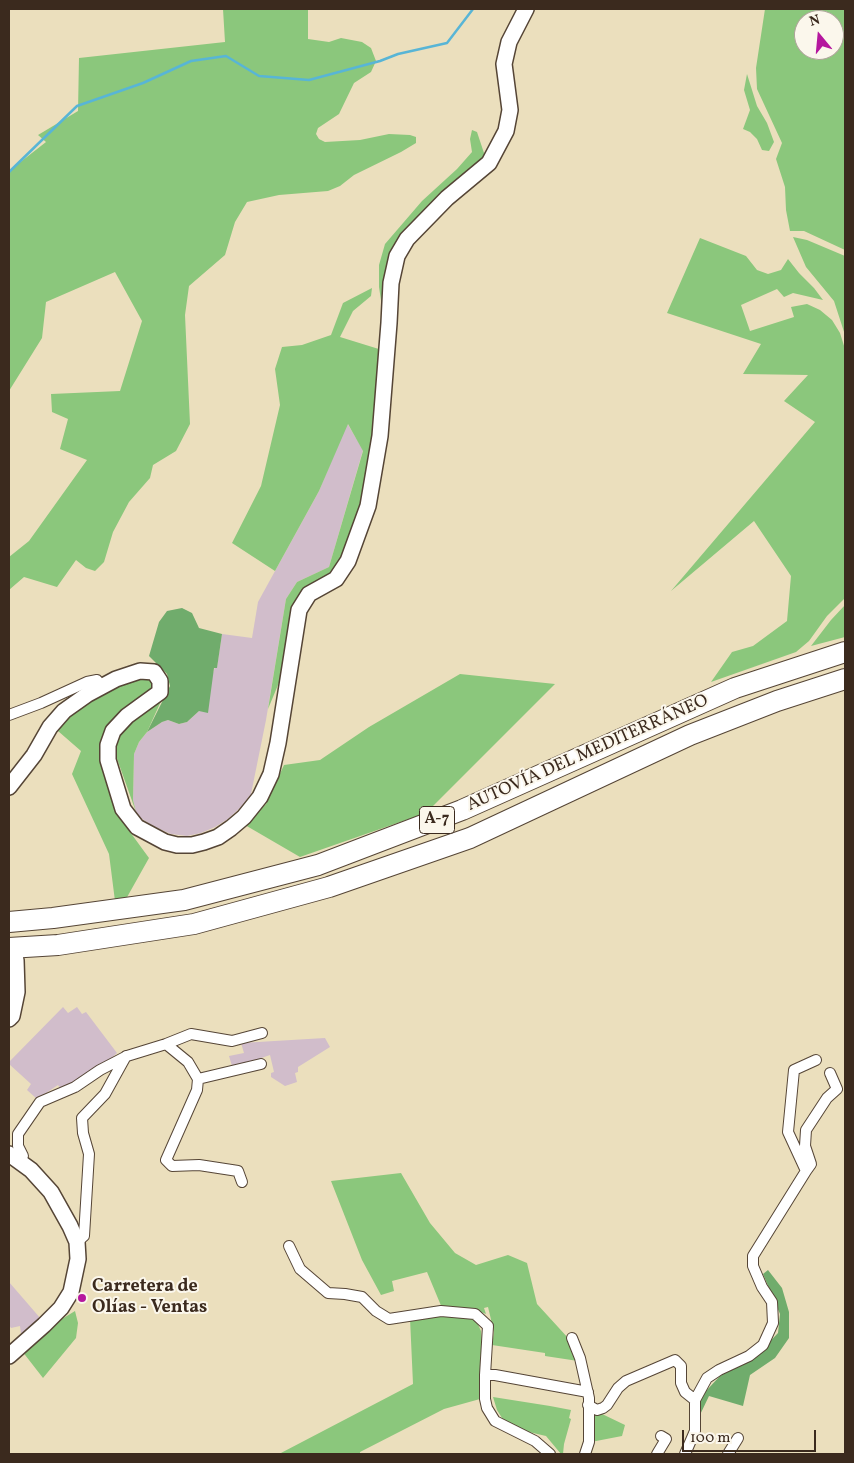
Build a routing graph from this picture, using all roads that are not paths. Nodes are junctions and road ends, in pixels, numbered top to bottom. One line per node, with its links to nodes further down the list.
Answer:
1 (526, 9): 4 (main road)
2 (845, 652): 7 (highway, AUTOVÍA DEL MEDITERRÁNEO / A-7)
3 (845, 679): 8 (highway, AUTOVÍA DEL MEDITERRÁNEO / A-7)
4 (102, 687): 5 (street); 6 (main road)
5 (9, 715)
6 (9, 787)
7 (9, 922)
8 (13, 954): 9 (main road)
9 (9, 1019)
10 (262, 1033): 11 (street)
11 (166, 1044): 12 (street); 16 (street)
12 (127, 1056): 17 (street); 20 (street)
13 (816, 1060): 18 (street)
14 (261, 1064): 16 (street)
15 (830, 1073): 18 (street)
16 (198, 1079): 19 (street)
17 (14, 1158): 20 (main road)
18 (806, 1171): 26 (street)
19 (242, 1182)
20 (77, 1242): 23 (main road)
21 (289, 1246): 24 (street)
22 (572, 1338): 25 (street)
23 (9, 1356)
24 (485, 1375): 25 (street); 30 (street)
25 (588, 1392): 27 (street)
26 (695, 1400): 27 (street); 33 (street)
27 (588, 1405): 31 (street)
28 (662, 1436): 32 (street)
29 (738, 1438): 34 (street)
30 (550, 1454)
31 (586, 1454)
32 (657, 1454)
33 (685, 1454)
34 (728, 1454)

